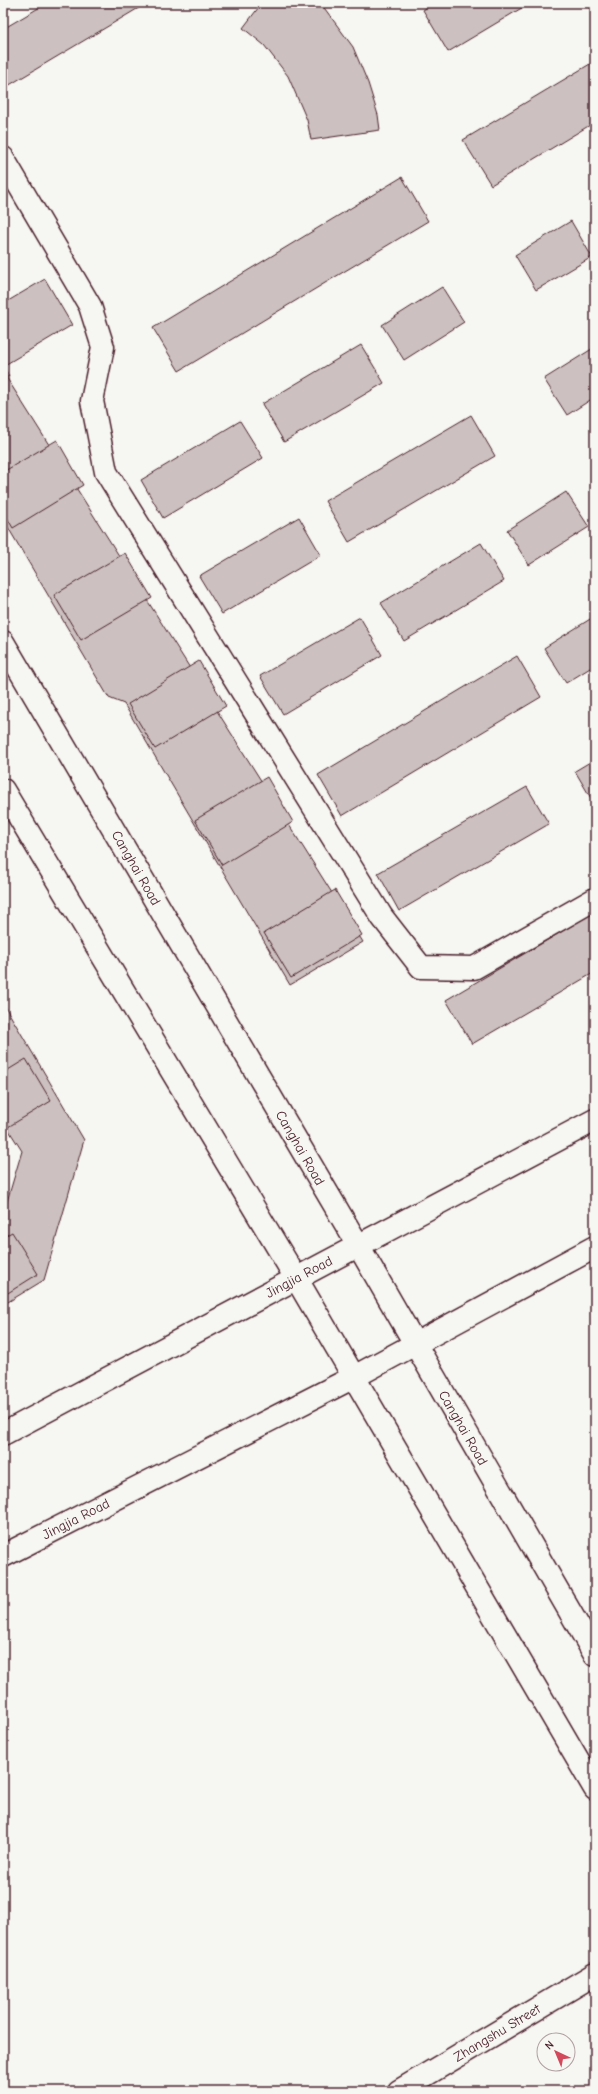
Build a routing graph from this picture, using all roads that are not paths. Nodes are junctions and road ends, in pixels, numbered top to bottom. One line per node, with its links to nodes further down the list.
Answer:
1 (6, 172): 4 (main road)
2 (3, 642): 6 (main road, Canghai Road)
3 (3, 790): 8 (main road)
4 (595, 899)
5 (595, 1120): 6 (main road, Jingjia Road)
6 (358, 1245): 8 (main road, Jingjia Road); 9 (main road, Canghai Road)
7 (595, 1247): 9 (main road, Jingjia Road)
8 (296, 1278): 10 (main road); 11 (main road, Jingjia Road)
9 (415, 1344): 10 (main road, Jingjia Road); 13 (main road, Canghai Road)
10 (354, 1377): 12 (main road, Jingjia Road); 14 (main road)
11 (3, 1434)
12 (3, 1556)
13 (595, 1655)
14 (595, 1789)
15 (595, 1974): 16 (main road, Zhangshu Street)
16 (399, 2091)

